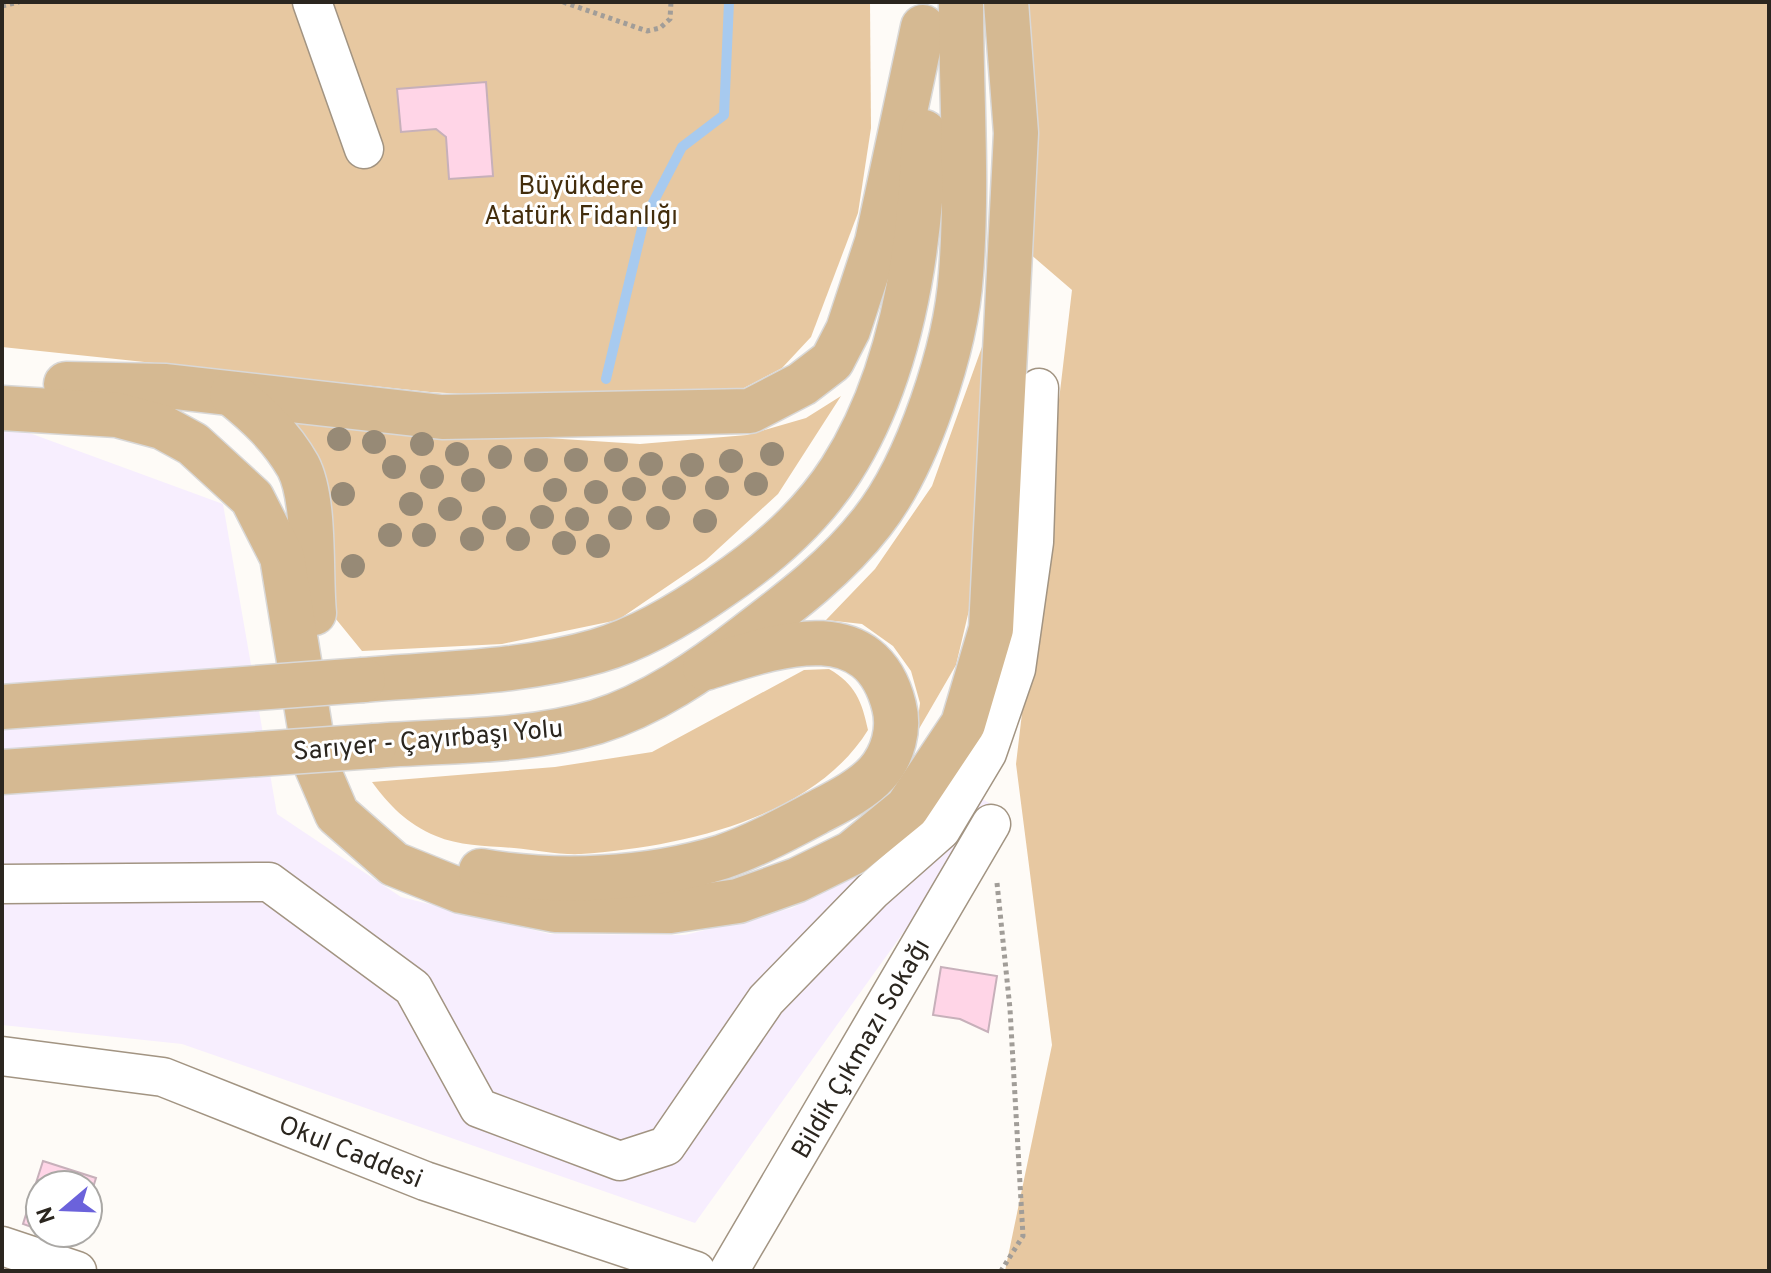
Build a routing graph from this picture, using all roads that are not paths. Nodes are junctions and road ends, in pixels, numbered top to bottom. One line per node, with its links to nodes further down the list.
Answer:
1 (312, 2): 5 (street)
2 (961, 2): 10 (main road, Sarıyer - Çayırbaşı Yolu)
3 (1006, 2): 9 (main road)
4 (923, 14): 8 (main road); 11 (main road, bridge)
5 (364, 149)
6 (2, 382): 8 (main road)
7 (1039, 388): 14 (street)
8 (232, 394): 10 (main road)
9 (2, 408)
10 (705, 668): 12 (main road, Sarıyer - Çayırbaşı Yolu, bridge)
11 (2, 707)
12 (2, 772)
13 (991, 824): 19 (street, Bildik Çıkmazı Sokağı)
14 (2, 884)
15 (2, 1056): 18 (street, Okul Caddesi)
16 (2, 1246): 17 (street)
17 (77, 1271)
18 (696, 1271)
19 (729, 1271)

